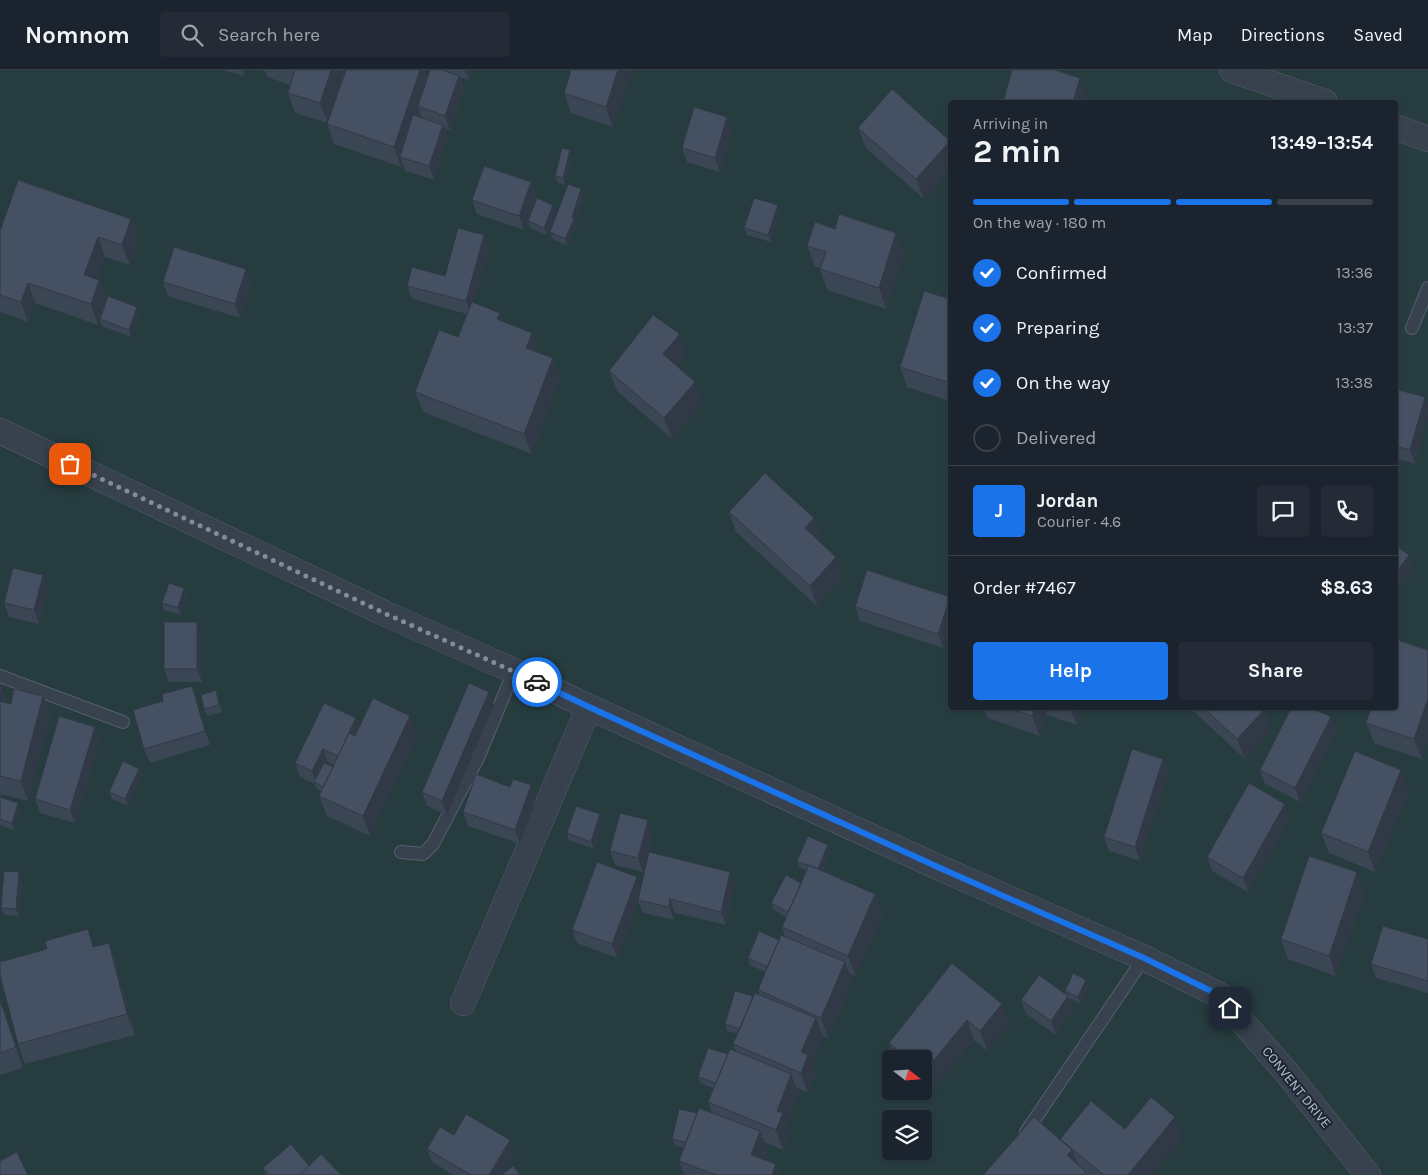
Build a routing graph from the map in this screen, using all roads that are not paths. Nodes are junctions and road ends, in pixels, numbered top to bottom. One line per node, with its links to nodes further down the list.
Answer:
1 (1232, 70): 2 (street)
2 (1319, 100)
3 (1398, 128): 4 (street)
4 (1428, 139)
5 (1428, 288): 6 (lane)
6 (1412, 328)
7 (0, 431): 8 (street, CONVENT DRIVE)
8 (514, 671): 10 (street, CONVENT DRIVE); 12 (lane)
9 (0, 676): 11 (lane)
10 (589, 707): 13 (street, CONVENT DRIVE); 14 (street)
11 (123, 722)
12 (401, 852)
13 (1144, 958): 15 (lane); 16 (street, CONVENT DRIVE)
14 (463, 1003)
15 (1018, 1143)
16 (1368, 1175)

